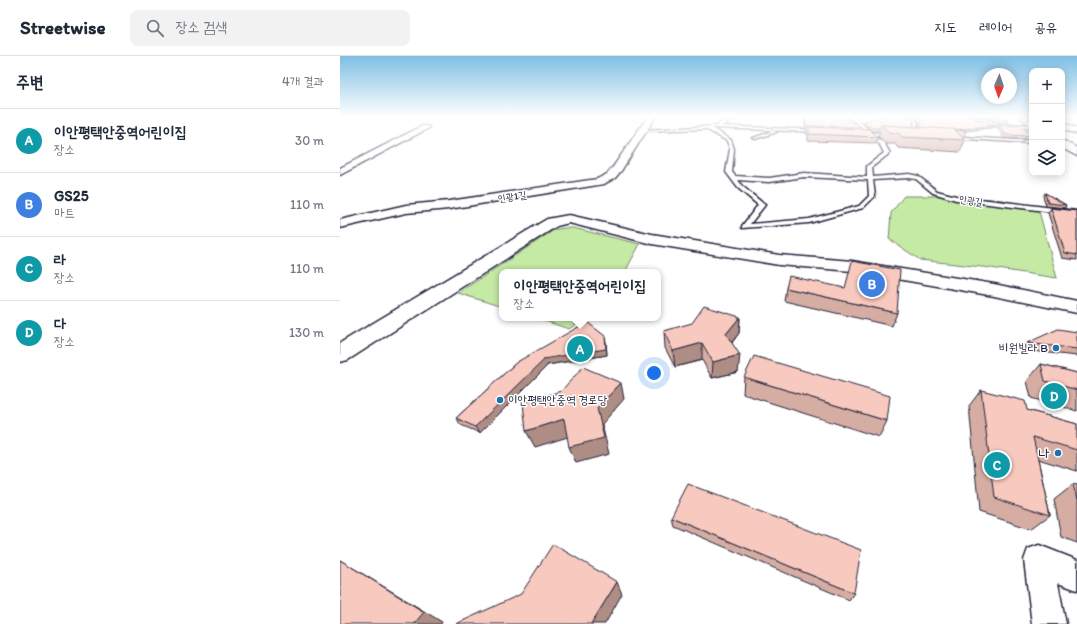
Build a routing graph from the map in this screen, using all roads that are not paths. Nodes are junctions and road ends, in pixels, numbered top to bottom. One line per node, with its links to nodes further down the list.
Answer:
1 (397, 143): 7 (street)
2 (635, 143): 11 (street, 인광1길)
3 (730, 143): 8 (lane)
4 (880, 143): 9 (lane)
5 (1065, 145): 6 (street)
6 (1077, 153)
7 (340, 172)
8 (733, 178): 9 (lane, 인광길); 9 (lane)
9 (870, 178): 10 (lane, 인광길)
10 (1077, 213)
11 (340, 224)
12 (1077, 307): 13 (street)
13 (340, 354)
14 (1077, 575): 15 (street)
15 (1049, 624)

